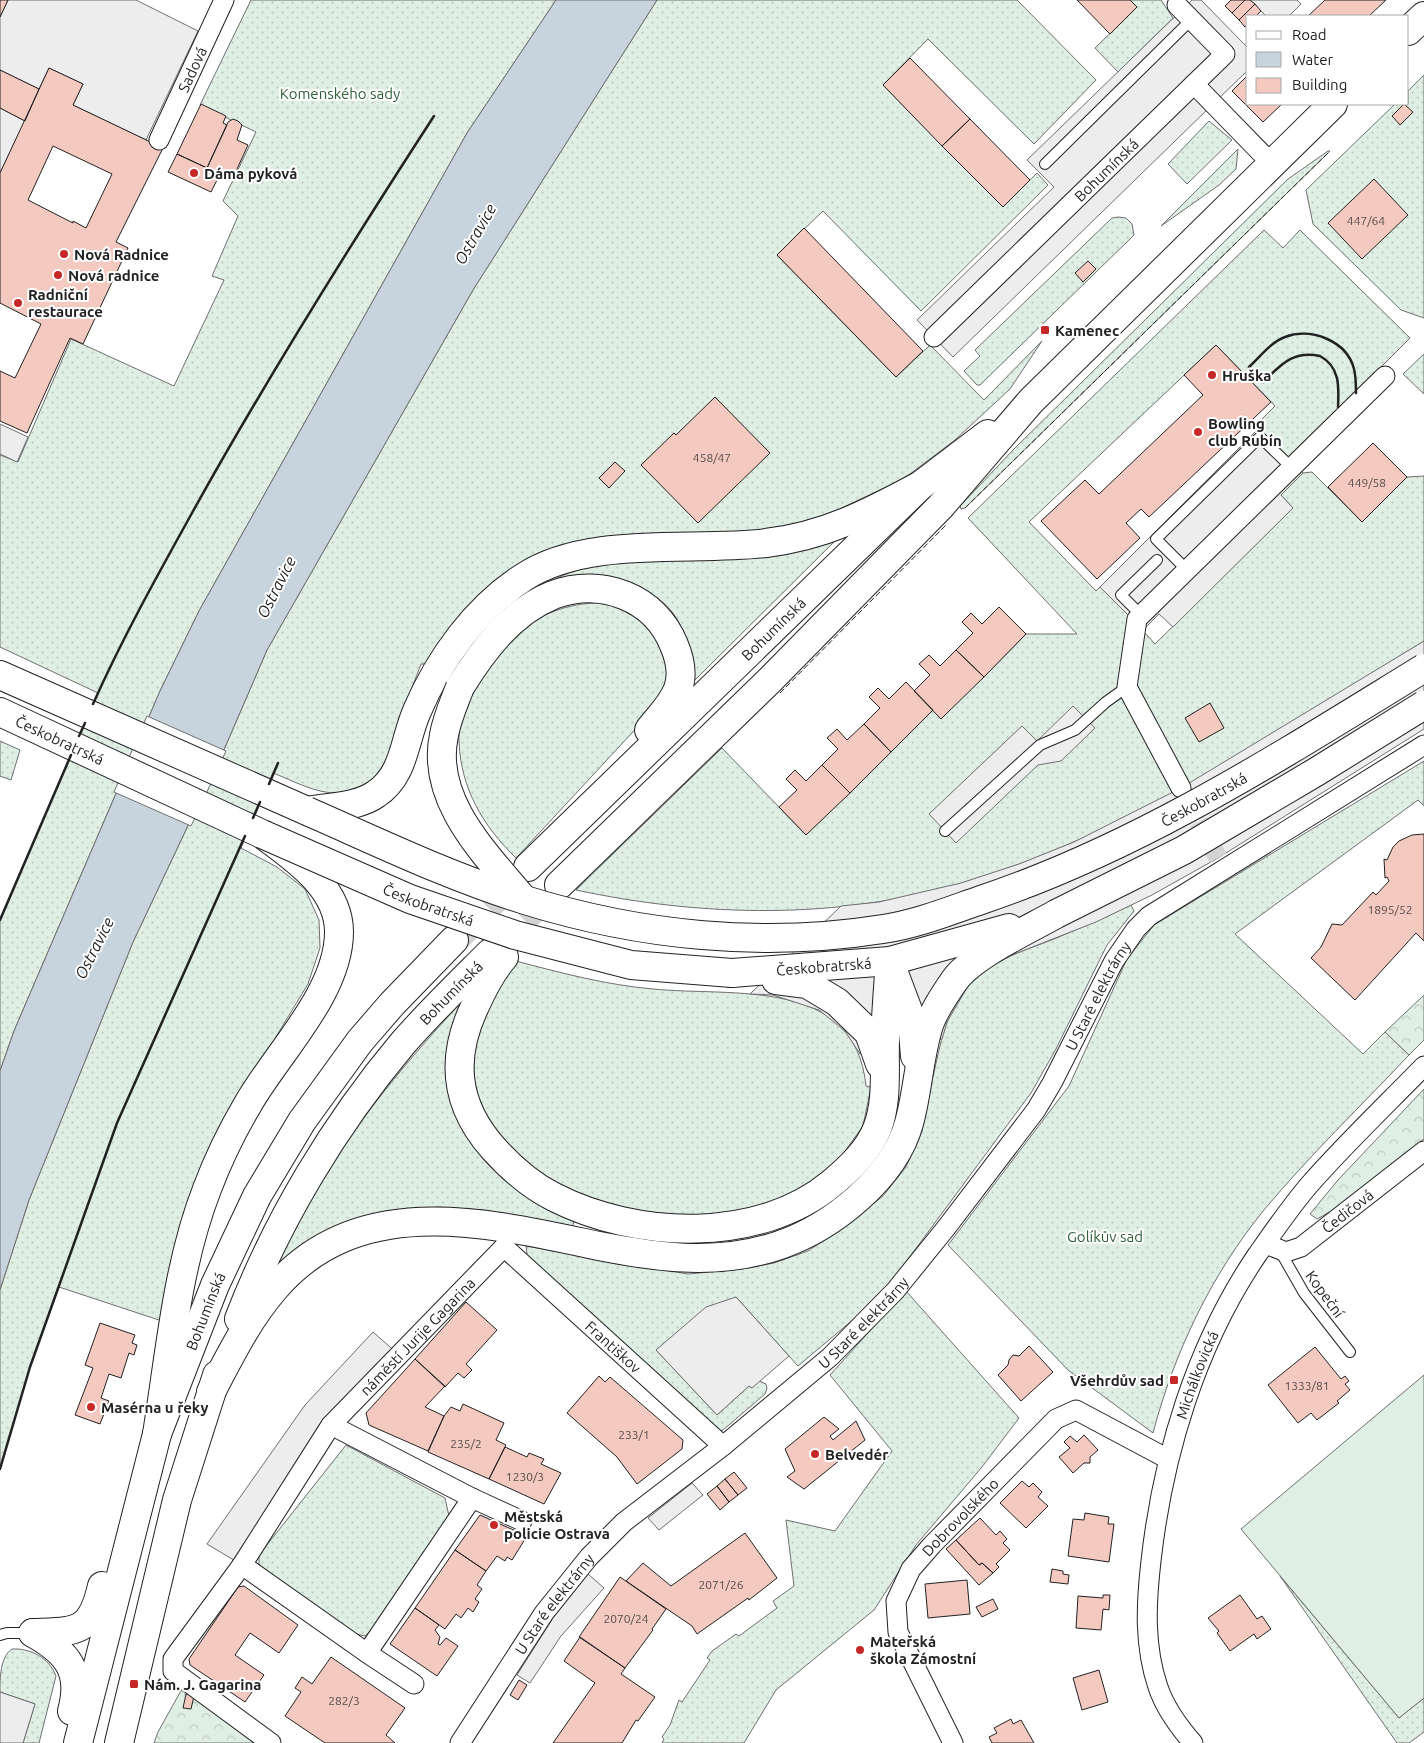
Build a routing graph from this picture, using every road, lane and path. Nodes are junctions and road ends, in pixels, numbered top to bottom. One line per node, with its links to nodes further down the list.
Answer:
1 (218, 2): 8 (street, Sadová)
2 (1175, 3): 4 (street, Bohumínská)
3 (1424, 16): 5 (main road)
4 (1191, 20): 6 (street, Bohumínská); 10 (lane)
5 (1409, 30)
6 (1194, 84): 9 (street); 11 (street, Bohumínská)
7 (1332, 105): 9 (main road, Bohumínská)
8 (159, 140)
9 (1271, 163): 13 (main road, Bohumínská)
10 (1045, 164)
11 (934, 337)
12 (1385, 376): 14 (street)
13 (1031, 401): 15 (main road, Bohumínská); 31 (main road, Bohumínská)
14 (1292, 468): 17 (street); 17 (lane)
15 (920, 485): 26 (main road); 27 (main road, Bohumínská)
16 (1157, 560): 18 (lane)
17 (1187, 570): 18 (street)
18 (1141, 615): 21 (street)
19 (1424, 668): 34 (main road, Českobratrská, bridge)
20 (0, 675): 26 (main road, Českobratrská)
21 (1127, 687): 25 (street); 28 (lane)
22 (1424, 705): 33 (main road, Českobratrská, bridge)
23 (0, 712): 29 (main road, Českobratrská)
24 (1424, 745): 48 (street, U Staré elektrárny)
25 (1181, 788)
26 (307, 811): 32 (main road, Českobratrská, bridge)
27 (571, 826): 30 (main road, Bohumínská); 32 (main road, bridge)
28 (945, 831)
29 (262, 834): 37 (main road, Českobratrská, bridge); 47 (main road, bridge)
30 (528, 867)
31 (561, 886)
32 (524, 900): 34 (main road, Českobratrská, bridge)
33 (1056, 914): 36 (main road, Českobratrská); 40 (main road)
34 (883, 929): 36 (main road, Českobratrská)
35 (454, 940): 47 (main road, Bohumínská)
36 (890, 961): 37 (main road, Českobratrská); 39 (main road); 40 (main road)
37 (732, 973): 39 (main road)
38 (1424, 1066): 43 (street, Michálkovická)
39 (885, 1080): 45 (main road, Bohumínská)
40 (917, 1080): 42 (main road)
41 (1424, 1151): 43 (street, Čedičová)
42 (505, 1237): 45 (main road); 46 (street, náměstí Jurije Gagarina); 48 (street, Františkov)
43 (1273, 1247): 44 (lane, Kopeční); 49 (street, Michálkovická)
44 (1350, 1352)
45 (211, 1392): 60 (main road, Bohumínská)
46 (331, 1424): 50 (street); 53 (street, náměstí Jurije Gagarina)
47 (157, 1434): 51 (main road, Bohumínská)
48 (723, 1446): 62 (street, U Staré elektrárny)
49 (1168, 1459): 63 (street, Dobrovolského); 64 (street, Michálkovická)
50 (472, 1498): 52 (street); 56 (street)
51 (134, 1520): 54 (main road); 59 (main road, Bohumínská)
52 (522, 1521)
53 (242, 1565): 56 (street); 61 (street, náměstí Jurije Gagarina)
54 (33, 1633): 55 (lane); 58 (main road)
55 (0, 1636)
56 (367, 1653): 57 (street)
57 (414, 1684)
58 (70, 1743)
59 (78, 1743)
60 (119, 1743)
61 (271, 1743)
62 (460, 1743)
63 (953, 1743)
64 (1193, 1743)

